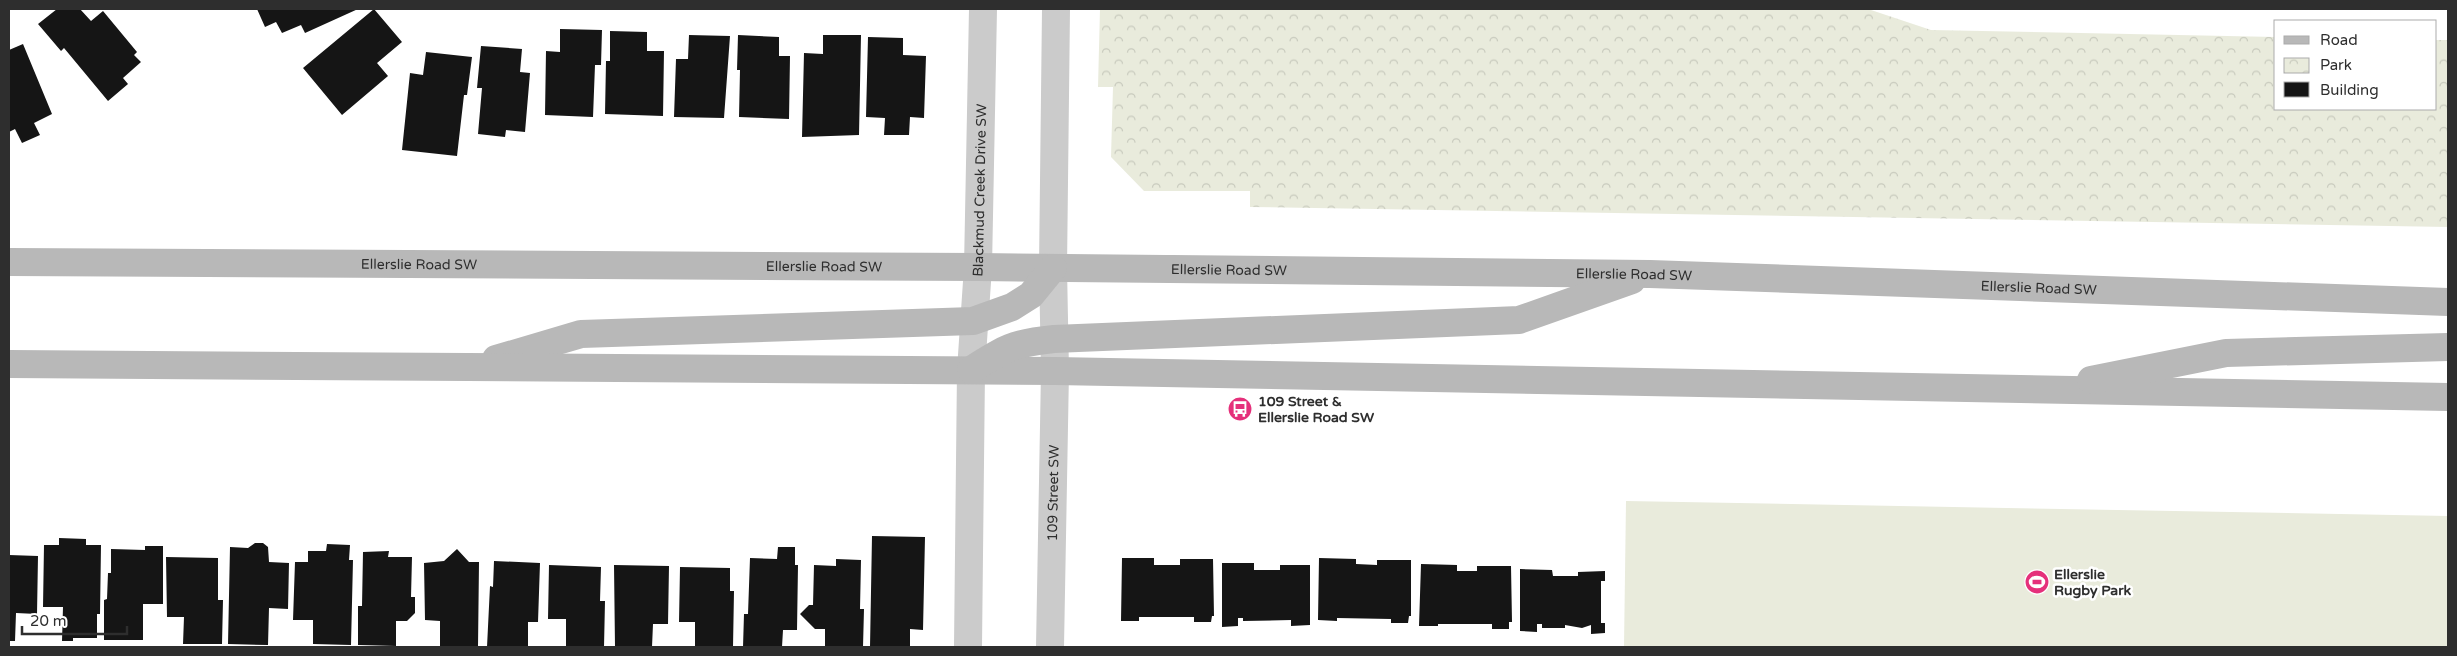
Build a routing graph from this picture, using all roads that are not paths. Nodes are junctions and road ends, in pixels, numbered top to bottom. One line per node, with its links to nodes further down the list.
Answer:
1 (983, 9): 4 (street, Blackmud Creek Drive SW)
2 (1056, 9): 5 (street)
3 (9, 262): 4 (main road, Ellerslie Road SW)
4 (978, 267): 5 (main road, Ellerslie Road SW); 8 (street, Blackmud Creek Drive SW)
5 (1053, 268): 6 (main road, Ellerslie Road SW); 8 (main road); 9 (street)
6 (1650, 274): 7 (main road, Ellerslie Road SW); 9 (main road)
7 (2448, 302)
8 (973, 321): 12 (main road); 13 (street, Blackmud Creek Drive SW)
9 (1054, 339): 13 (main road); 14 (street, 109 Street SW)
10 (2448, 347): 15 (main road)
11 (9, 364): 12 (main road)
12 (469, 367): 13 (main road)
13 (971, 370): 14 (main road); 17 (street)
14 (1055, 371): 15 (main road); 18 (street, 109 Street SW)
15 (2035, 391): 16 (main road)
16 (2448, 397)
17 (968, 647)
18 (1050, 647)

